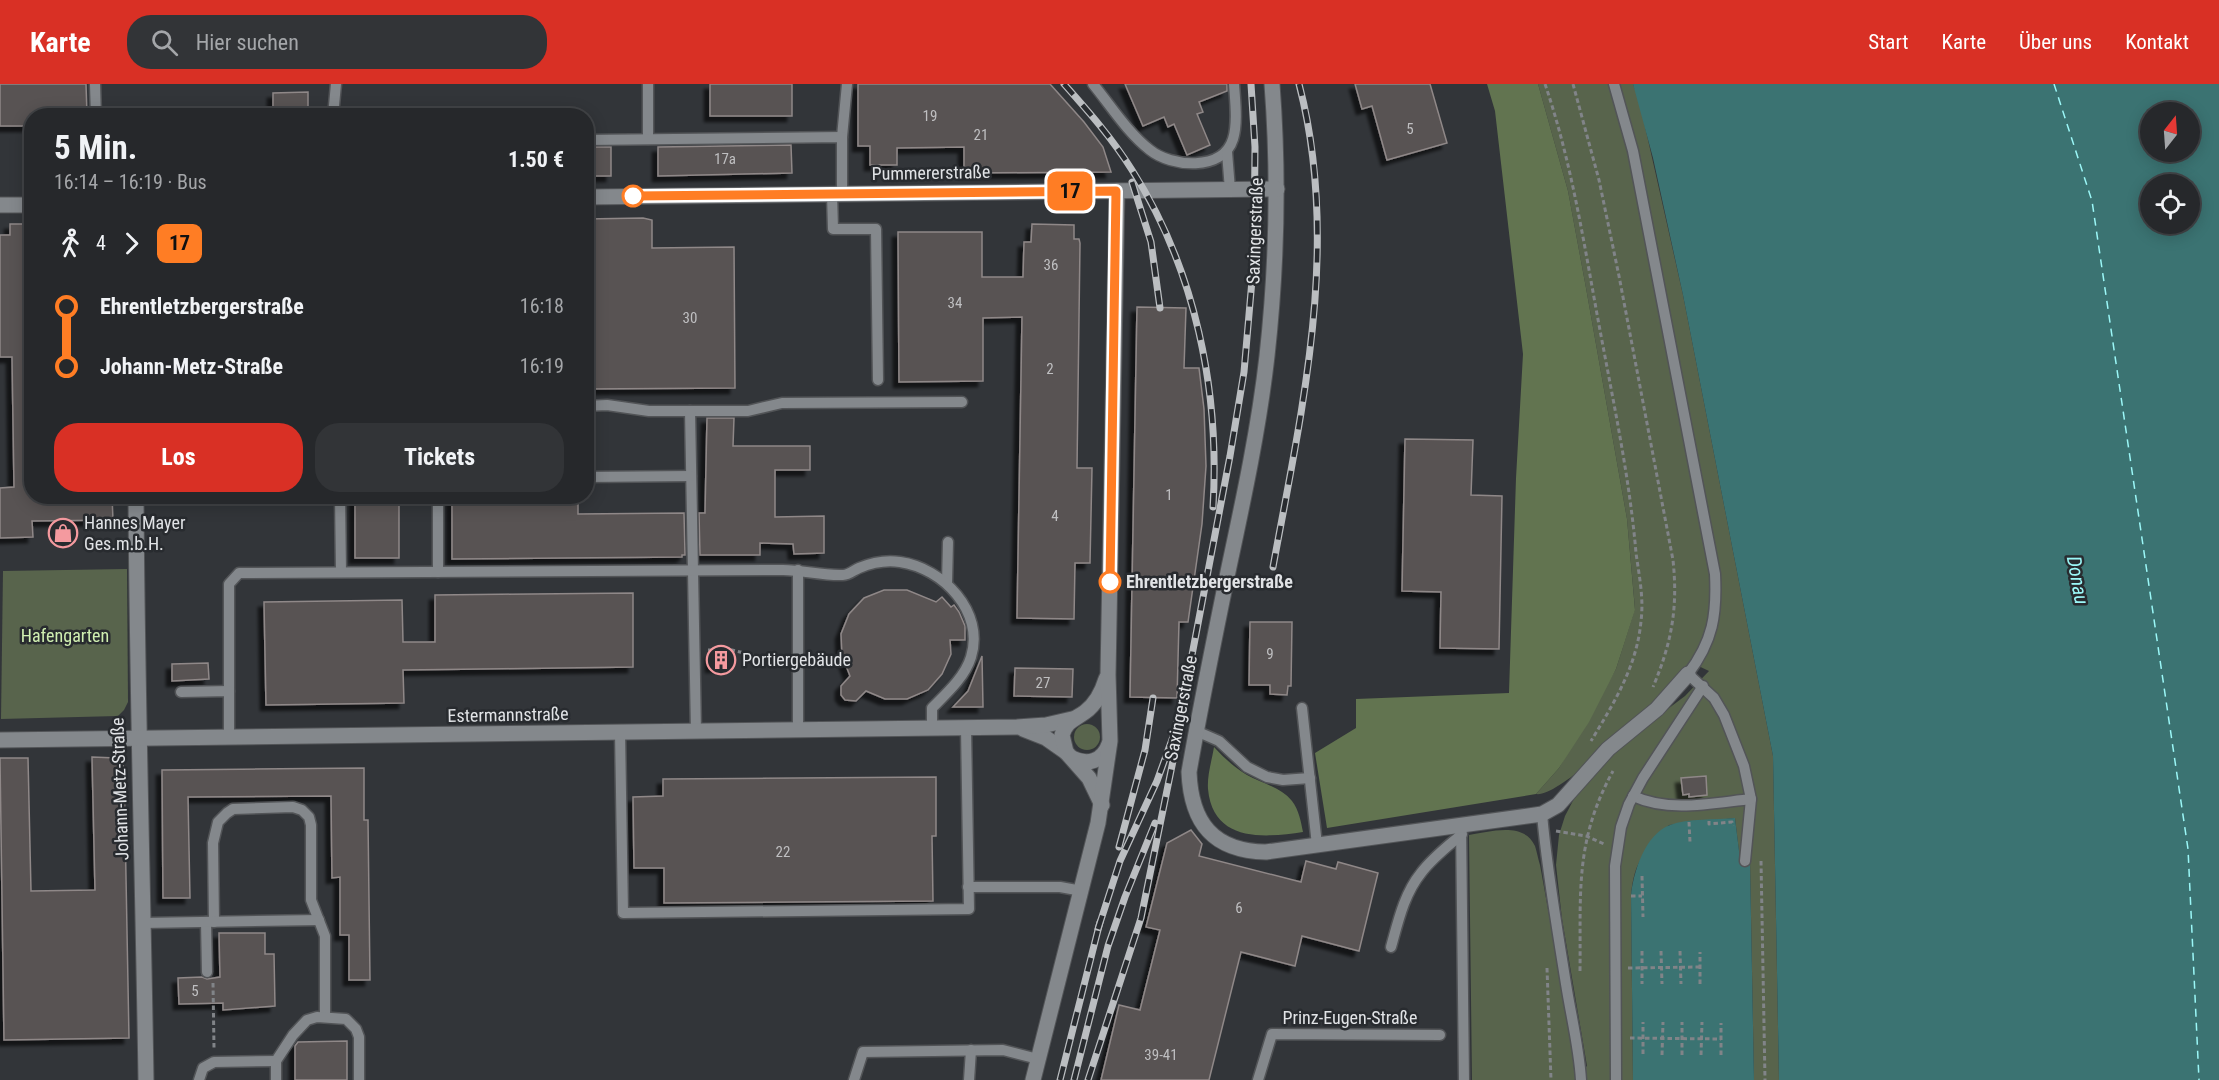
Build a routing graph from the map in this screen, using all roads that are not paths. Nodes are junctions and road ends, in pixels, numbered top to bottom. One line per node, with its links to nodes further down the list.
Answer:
1 (95, 84): 9 (lane)
2 (336, 84): 10 (lane)
3 (648, 84): 12 (lane)
4 (848, 84): 11 (lane)
5 (1093, 84): 14 (lane)
6 (1234, 84): 14 (lane)
7 (1272, 84): 15 (street, Saxingerstraße)
8 (1614, 84): 37 (lane)
9 (96, 108)
10 (334, 108)
11 (842, 137): 12 (lane); 18 (lane)
12 (648, 139): 13 (lane)
13 (594, 140)
14 (1227, 152): 16 (lane)
15 (1277, 189): 16 (street, Pummererstraße); 48 (street, Saxingerstraße)
16 (1230, 190): 17 (street, Pummererstraße)
17 (1116, 191): 18 (street, Pummererstraße); 38 (street)
18 (837, 194): 19 (street, Pummererstraße); 22 (lane)
19 (594, 197)
20 (0, 205): 21 (street)
21 (24, 205)
22 (878, 380)
23 (962, 402): 25 (lane)
24 (594, 406): 25 (lane)
25 (690, 411): 26 (lane)
26 (691, 476): 27 (lane); 32 (lane)
27 (594, 477)
28 (136, 504): 53 (street, Johann-Metz-Straße)
29 (340, 504): 34 (lane)
30 (438, 504): 35 (lane)
31 (948, 542): 36 (lane)
32 (693, 570): 33 (lane); 35 (lane); 50 (lane)
33 (798, 570): 36 (lane); 47 (lane)
34 (341, 572): 35 (lane); 40 (lane)
35 (438, 572)
36 (947, 583): 44 (lane)
37 (1688, 674): 39 (lane); 60 (street, Saxingerstraße)
38 (1108, 675): 43 (street); 52 (street)
39 (1703, 686): 57 (lane); 58 (lane)
40 (229, 691): 41 (lane); 51 (lane)
41 (181, 692)
42 (1302, 708): 56 (lane)
43 (1076, 717): 46 (street, Estermannstraße); 52 (street); 55 (street)
44 (932, 728): 45 (street, Estermannstraße); 47 (street, Estermannstraße)
45 (966, 728): 46 (street, Estermannstraße); 64 (lane)
46 (1017, 728): 55 (street, Estermannstraße)
47 (798, 730): 50 (street, Estermannstraße)
48 (1196, 731): 56 (lane); 62 (street, Saxingerstraße)
49 (620, 732): 50 (street, Estermannstraße); 51 (street, Estermannstraße); 64 (lane)
50 (696, 732)
51 (229, 738): 53 (street, Estermannstraße)
52 (1110, 738): 55 (street); 59 (street)
53 (139, 739): 54 (street, Estermannstraße); 68 (street, Johann-Metz-Straße)
54 (0, 740)
55 (1069, 755): 59 (street)
56 (1310, 778): 62 (lane)
57 (1633, 796): 58 (lane); 86 (lane)
58 (1751, 798): 63 (lane)
59 (1101, 805): 65 (street)
60 (1542, 814): 61 (street, Saxingerstraße); 85 (lane)
61 (1462, 829): 62 (street, Saxingerstraße); 69 (lane); 84 (lane)
62 (1317, 845)
63 (1745, 861)
64 (968, 887): 65 (lane)
65 (1082, 891): 74 (street)
66 (319, 920): 67 (lane); 67 (lane); 71 (lane)
67 (210, 922): 68 (lane); 70 (lane)
68 (143, 924): 76 (street, Johann-Metz-Straße)
69 (1391, 947)
70 (207, 972)
71 (325, 1017): 75 (lane); 79 (lane)
72 (1440, 1035): 83 (lane, Prinz-Eugen-Straße)
73 (971, 1050): 74 (lane); 80 (lane); 81 (lane)
74 (1038, 1059): 82 (street)
75 (276, 1061): 77 (lane); 78 (lane)
76 (146, 1080)
77 (199, 1080)
78 (276, 1080)
79 (359, 1080)
80 (854, 1080)
81 (969, 1080)
82 (1033, 1080)
83 (1258, 1080)
84 (1464, 1080)
85 (1581, 1080)
86 (1616, 1080)

